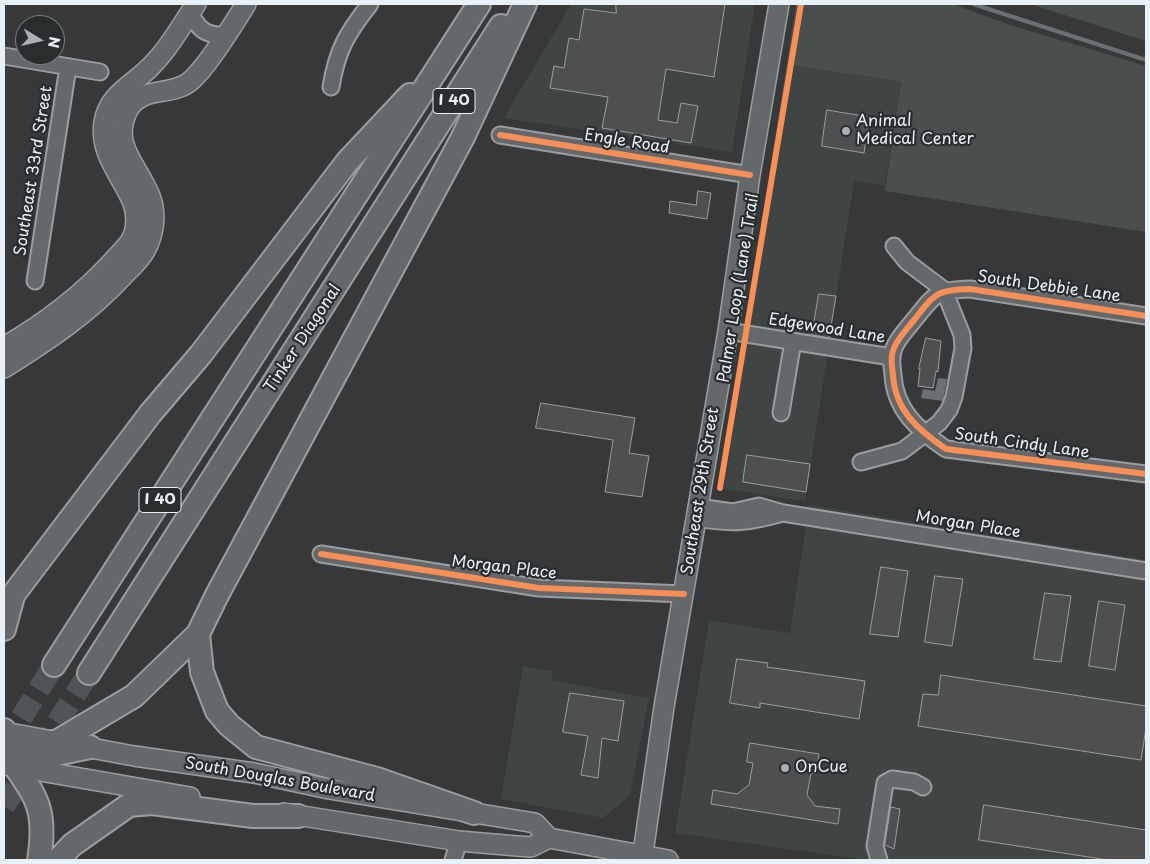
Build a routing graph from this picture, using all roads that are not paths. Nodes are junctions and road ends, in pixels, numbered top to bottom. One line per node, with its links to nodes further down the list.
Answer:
1 (246, 4): 8 (main road)
2 (370, 4): 13 (street)
3 (479, 4): 9 (highway, Tinker Diagonal / I 40)
4 (515, 4): 37 (highway, Tinker Diagonal / I 40)
5 (525, 4): 35 (highway)
6 (779, 4): 15 (main road, Southeast 29th Street)
7 (193, 8): 8 (street); 22 (main road)
8 (226, 35): 24 (main road)
9 (450, 52): 33 (highway); 36 (highway, Tinker Diagonal / I 40)
10 (4, 56): 11 (street)
11 (68, 67): 12 (street); 17 (street, Southeast 33rd Street)
12 (100, 72)
13 (331, 87)
14 (500, 136): 15 (street, Engle Road)
15 (750, 176): 20 (main road, Southeast 29th Street)
16 (894, 246): 18 (street)
17 (35, 281)
18 (944, 290): 19 (street, South Debbie Lane); 23 (street); 26 (street)
19 (1146, 316)
20 (728, 331): 21 (street, Edgewood Lane); 29 (main road, Southeast 29th Street)
21 (793, 342): 23 (street, Edgewood Lane); 25 (street)
22 (4, 347)
23 (891, 357): 26 (street, South Cindy Lane)
24 (4, 368)
25 (782, 413)
26 (925, 434): 27 (street); 28 (street, South Cindy Lane)
27 (861, 462)
28 (1146, 474)
29 (697, 512): 31 (street, Morgan Place); 32 (main road, Southeast 29th Street)
30 (321, 554): 32 (street, Morgan Place)
31 (1146, 571)
32 (684, 594): 46 (main road, Southeast 29th Street)
33 (9, 601): 34 (highway)
34 (4, 629)
35 (198, 634): 38 (highway); 42 (highway)
36 (54, 665)
37 (89, 672)
38 (58, 741): 39 (main road, South Douglas Boulevard); 40 (highway)
39 (90, 747): 40 (highway); 42 (main road, South Douglas Boulevard)
40 (9, 752): 43 (main road, South Douglas Boulevard); 47 (highway)
41 (923, 787): 51 (street)
42 (474, 813): 44 (main road, South Douglas Boulevard)
43 (298, 816): 45 (main road, South Douglas Boulevard); 48 (highway)
44 (549, 838): 45 (main road, South Douglas Boulevard); 46 (main road, South Douglas Boulevard)
45 (459, 840): 49 (street)
46 (642, 858): 50 (main road, South Douglas Boulevard)
47 (39, 860)
48 (58, 860)
49 (453, 860)
50 (668, 860)
51 (879, 860)

